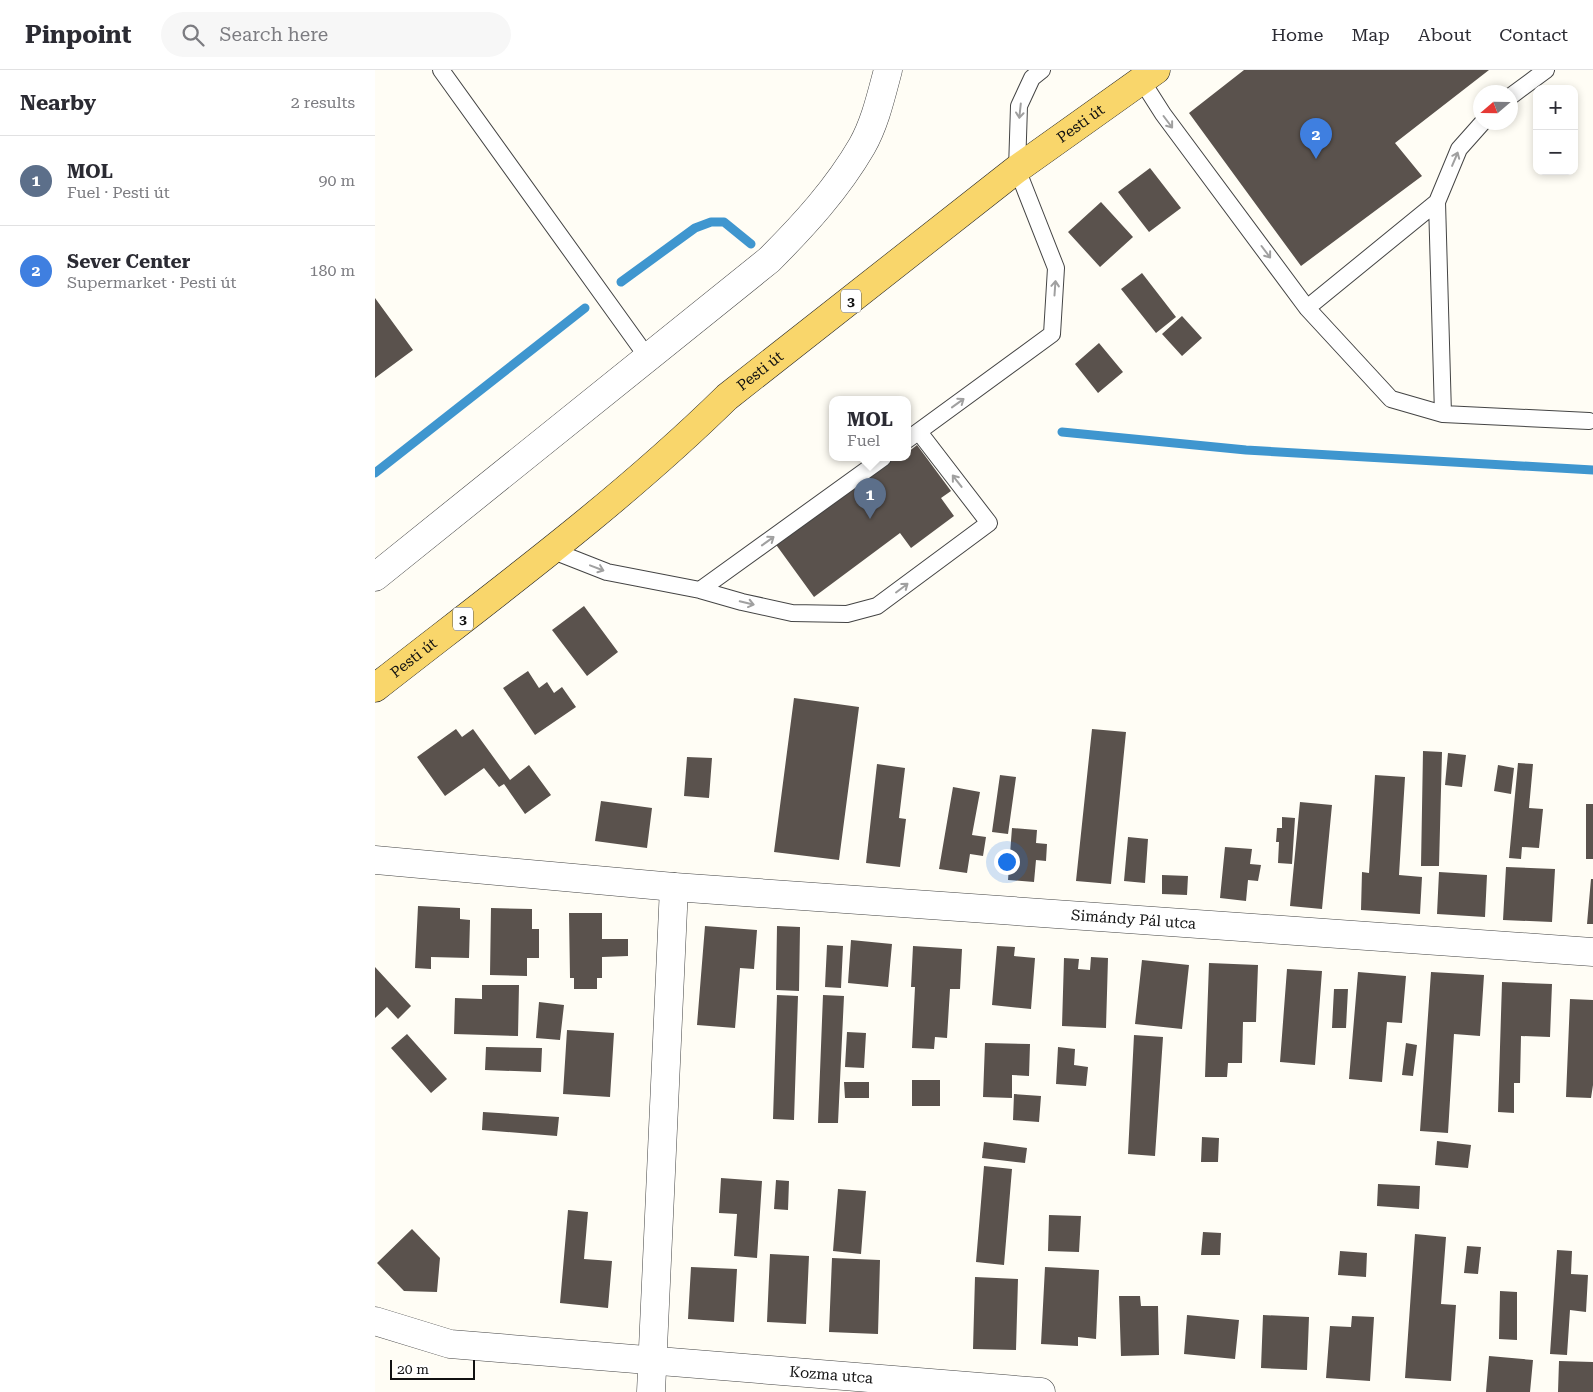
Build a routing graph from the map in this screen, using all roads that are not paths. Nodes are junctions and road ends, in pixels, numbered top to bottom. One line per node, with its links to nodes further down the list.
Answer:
1 (441, 70): 11 (lane)
2 (888, 70): 11 (street)
3 (1042, 70): 8 (lane, one-way to 8)
4 (1546, 70): 6 (lane)
5 (1149, 75): 8 (main road, Pesti út / 3); 10 (lane, one-way to 10)
6 (1518, 91)
7 (1476, 130): 9 (lane, one-way to 7)
8 (1017, 169): 14 (lane, one-way to 8); 16 (main road, Pesti út / 3)
9 (1437, 202): 10 (lane); 12 (lane)
10 (1307, 308): 12 (lane)
11 (648, 358): 17 (street)
12 (1443, 414): 13 (lane)
13 (1589, 421)
14 (913, 436): 18 (lane, one-way to 14)
15 (879, 461): 18 (lane, one-way to 15)
16 (551, 550): 18 (lane, one-way to 18); 19 (main road, Pesti út / 3)
17 (375, 577)
18 (700, 590)
19 (375, 688)
20 (375, 860): 21 (street, Simándy Pál utca)
21 (674, 887): 22 (street, Simándy Pál utca); 24 (street)
22 (1593, 952)
23 (375, 1321): 24 (street, Kozma utca)
24 (653, 1360): 25 (street); 26 (street, Kozma utca)
25 (651, 1392)
26 (1041, 1392)

